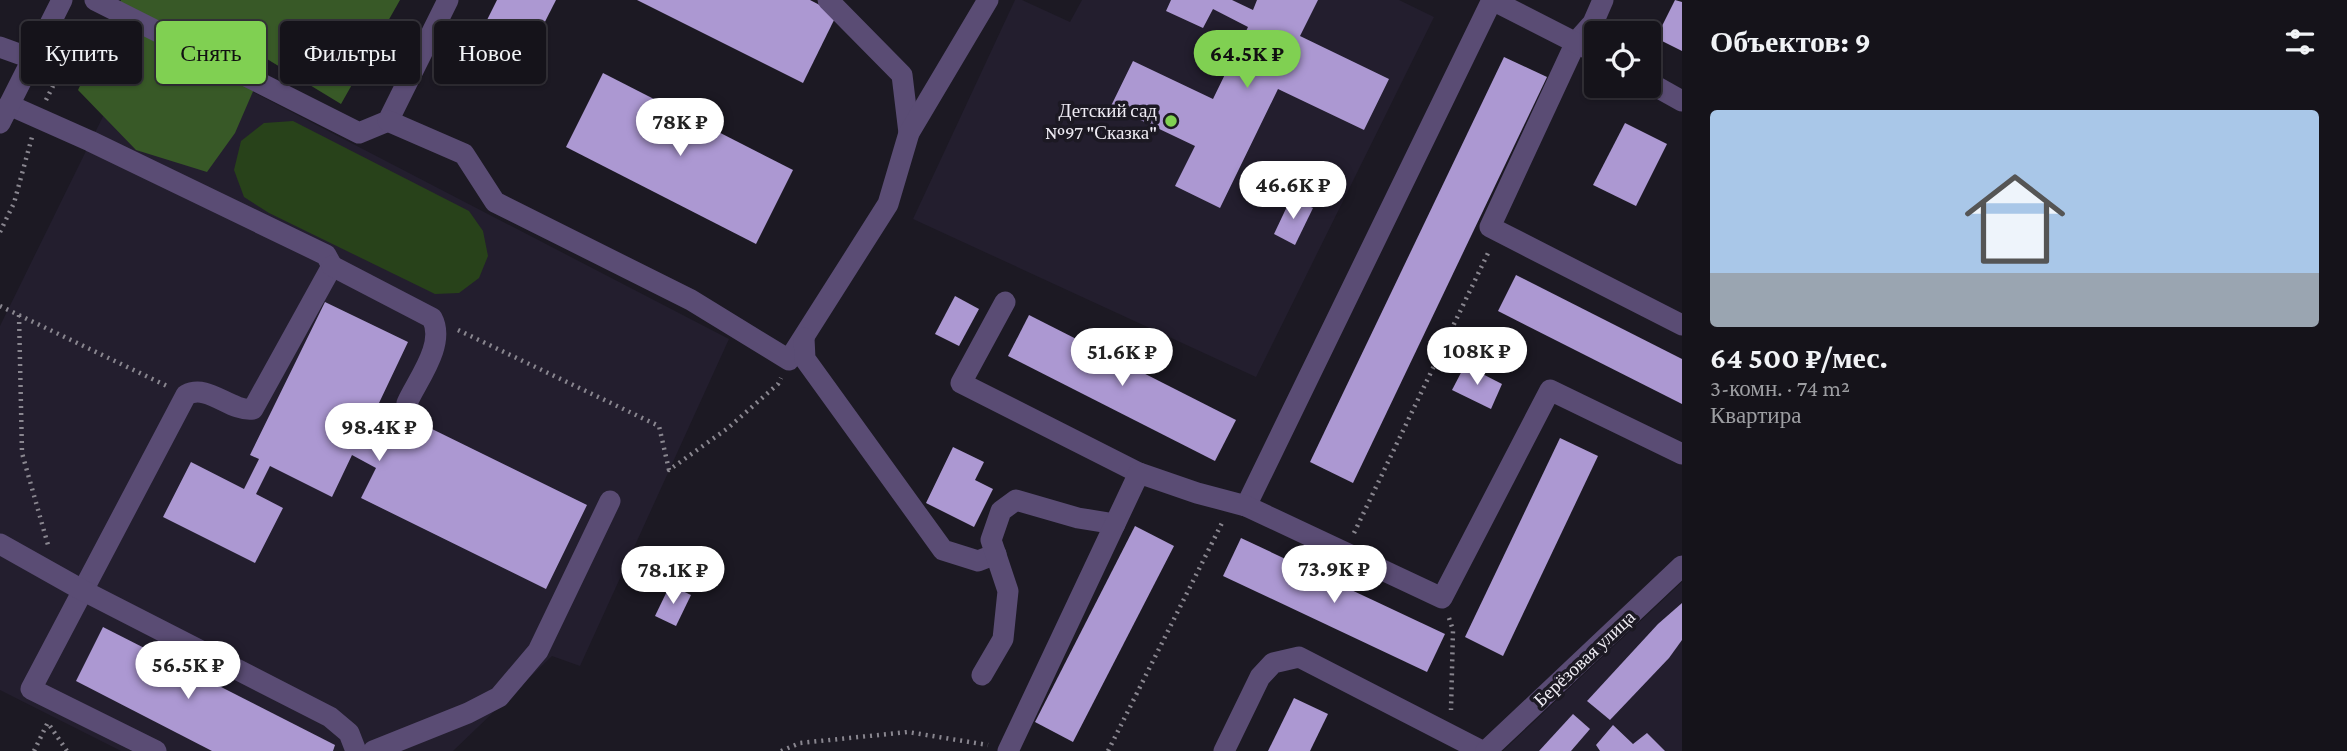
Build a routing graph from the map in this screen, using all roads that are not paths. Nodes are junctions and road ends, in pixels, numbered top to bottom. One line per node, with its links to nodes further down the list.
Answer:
1 (62, 0): 7 (street)
2 (95, 0): 16 (street)
3 (447, 0): 16 (street)
4 (828, 0): 17 (street)
5 (988, 0): 17 (street)
6 (1604, 0): 8 (street)
7 (52, 21)
8 (1576, 41): 9 (street); 20 (street); 26 (street)
9 (1584, 46)
10 (0, 47): 11 (street)
11 (21, 55)
12 (21, 82): 15 (street)
13 (1661, 89): 14 (street)
14 (1682, 101)
15 (4, 114): 18 (street)
16 (388, 121): 21 (street)
17 (909, 134): 21 (street)
18 (332, 266): 22 (street); 31 (street)
19 (1005, 302): 24 (street)
20 (1682, 325)
21 (804, 338): 29 (street)
22 (407, 402)
23 (1682, 454): 26 (street)
24 (1139, 473): 26 (street); 27 (street)
25 (610, 501): 36 (street)
26 (1239, 503)
27 (1115, 524): 29 (street); 33 (street)
28 (0, 544): 31 (street)
29 (996, 554): 32 (street)
30 (1682, 566): 38 (street, Берёзовая улица)
31 (82, 590): 34 (street); 35 (street)
32 (982, 675)
33 (1009, 750)
34 (156, 751)
35 (356, 751)
36 (373, 751)
37 (1224, 751): 38 (street)
38 (1484, 751)

